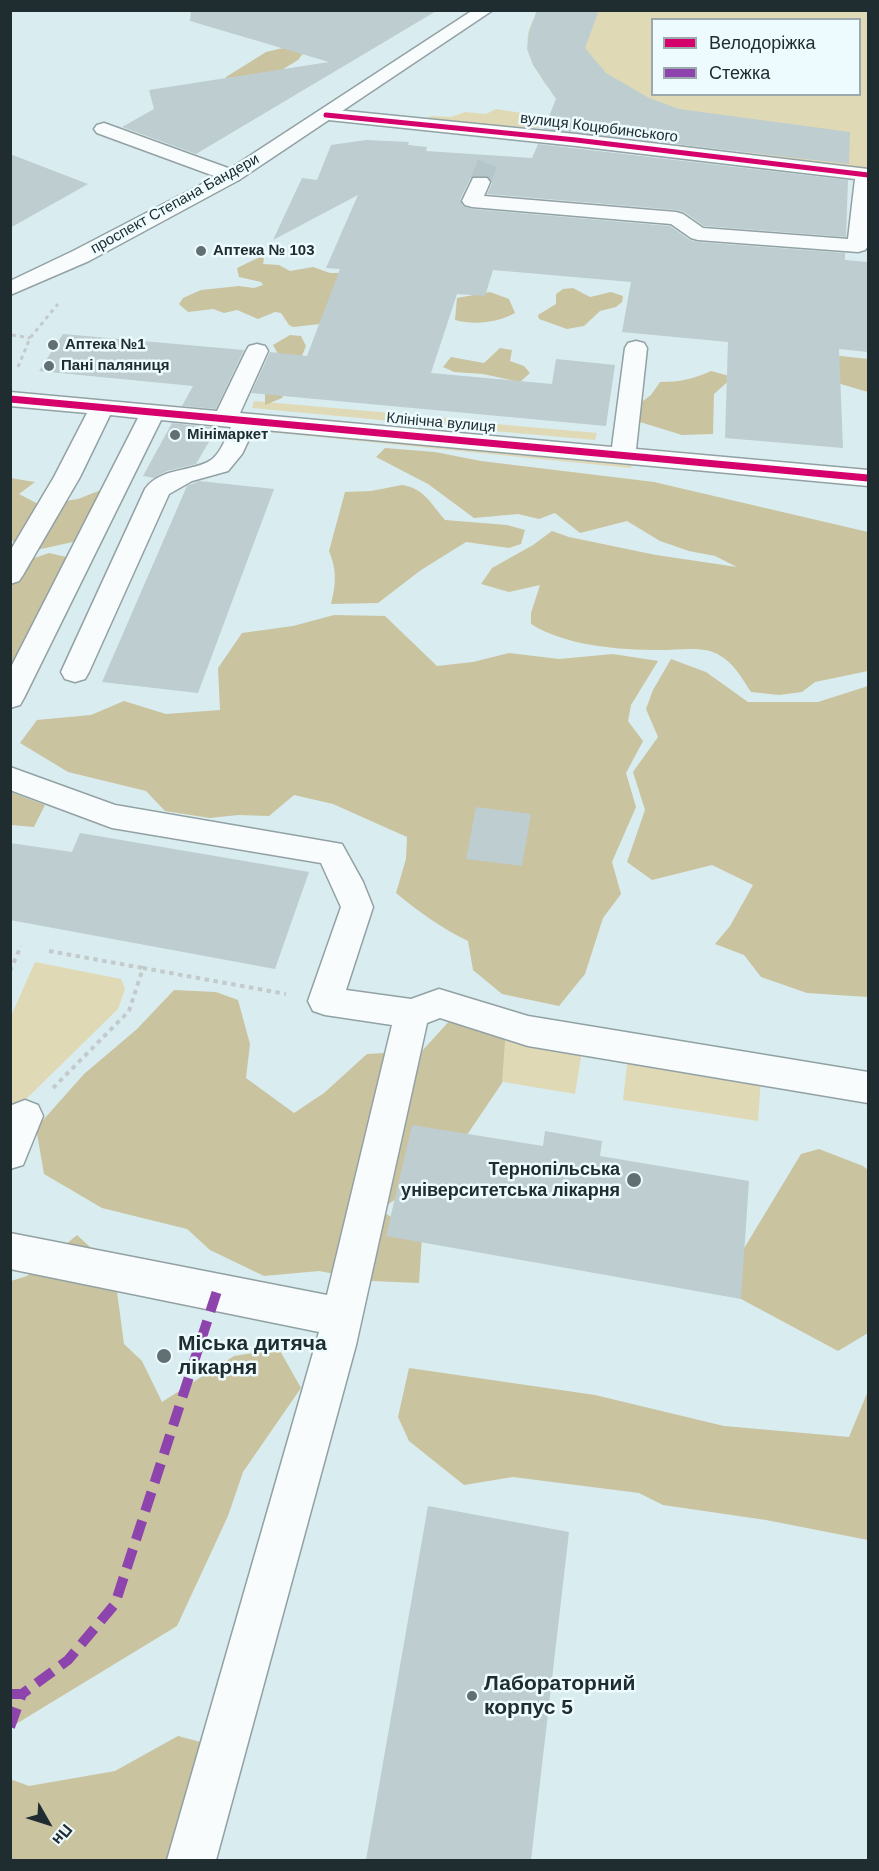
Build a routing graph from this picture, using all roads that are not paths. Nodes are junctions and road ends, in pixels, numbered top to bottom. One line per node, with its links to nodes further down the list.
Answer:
1 (485, 10): 2 (street, проспект Степана Бандери)
2 (326, 115): 4 (street, вулиця Коцюбинського); 5 (street, проспект Степана Бандери)
3 (104, 129): 5 (street)
4 (867, 175): 6 (street)
5 (232, 176): 7 (street, проспект Степана Бандери)
6 (480, 182)
7 (13, 288): 8 (street)
8 (10, 310)
9 (636, 348): 15 (street)
10 (257, 351): 14 (street)
11 (10, 399): 12 (street, Клінічна вулиця)
12 (102, 407): 13 (street, Клінічна вулиця); 17 (street)
13 (153, 412): 14 (street, Клінічна вулиця); 19 (street)
14 (236, 419): 15 (street, Клінічна вулиця); 18 (street)
15 (623, 455): 16 (street, Клінічна вулиця)
16 (868, 478)
17 (10, 575)
18 (75, 672)
19 (10, 698)
20 (10, 778): 21 (street)
21 (412, 1014): 22 (street); 26 (street)
22 (868, 1087)
23 (26, 1116): 24 (street)
24 (10, 1153)
25 (10, 1251): 26 (street)
26 (342, 1317): 27 (street)
27 (192, 1860)

